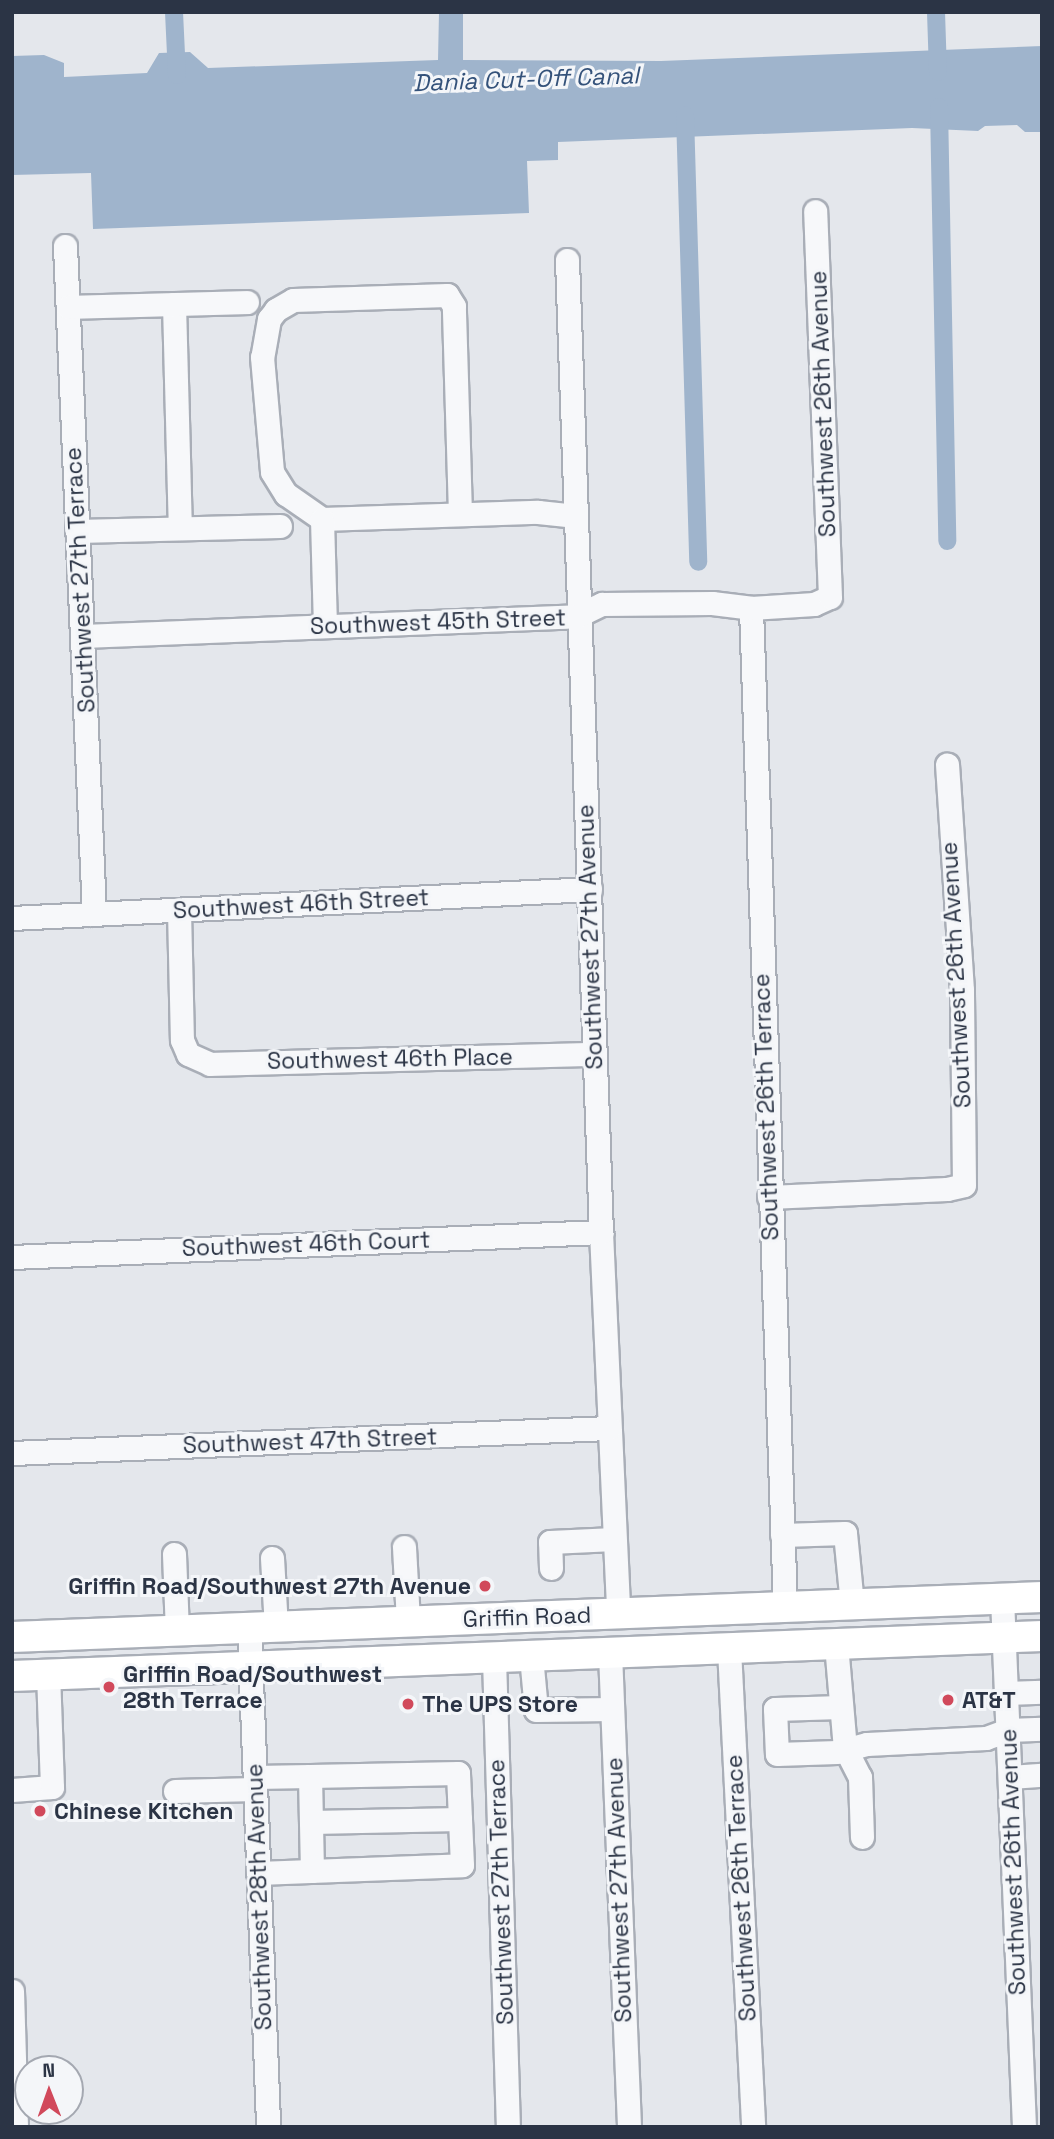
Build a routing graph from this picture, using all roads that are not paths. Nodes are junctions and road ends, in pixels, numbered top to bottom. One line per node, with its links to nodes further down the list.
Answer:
1 (815, 211): 13 (street, Southwest 26th Avenue)
2 (65, 246): 6 (street, Southwest 27th Terrace)
3 (567, 260): 8 (street, Southwest 27th Avenue)
4 (247, 302): 5 (street)
5 (174, 304): 6 (street); 11 (street)
6 (68, 307): 12 (street, Southwest 27th Terrace)
7 (460, 513): 8 (street); 9 (street); 9 (street)
8 (574, 516): 15 (street, Southwest 27th Avenue)
9 (322, 519): 16 (street)
10 (280, 526): 11 (street)
11 (180, 528): 12 (street)
12 (77, 531): 17 (street, Southwest 27th Terrace)
13 (830, 597): 14 (street, Southwest 45th Street)
14 (751, 608): 15 (street, Southwest 45th Street); 24 (street, Southwest 26th Terrace)
15 (577, 616): 16 (street, Southwest 45th Street); 19 (street, Southwest 27th Avenue)
16 (325, 626): 17 (street, Southwest 45th Street)
17 (83, 636): 21 (street, Southwest 27th Terrace)
18 (947, 764): 24 (street, Southwest 26th Avenue)
19 (590, 889): 20 (street, Southwest 46th Street); 23 (street, Southwest 27th Avenue)
20 (178, 910): 21 (street, Southwest 46th Street); 23 (street, Southwest 46th Place)
21 (94, 914): 22 (street, Southwest 46th Street)
22 (12, 918)
23 (595, 1054): 25 (street, Southwest 27th Avenue)
24 (769, 1197): 29 (street, Southwest 26th Terrace)
25 (601, 1232): 26 (street, Southwest 46th Court); 27 (street, Southwest 27th Avenue)
26 (12, 1256)
27 (608, 1428): 28 (street, Southwest 47th Street); 30 (street, Southwest 27th Avenue)
28 (12, 1453)
29 (782, 1535): 37 (street); 38 (street, Southwest 26th Terrace)
30 (614, 1539): 34 (street); 40 (street, Southwest 27th Avenue)
31 (404, 1546): 41 (street)
32 (174, 1554): 43 (street)
33 (272, 1558): 42 (street, Southwest 28th Avenue)
34 (551, 1568)
35 (1042, 1597): 36 (main road, Griffin Road)
36 (1002, 1598): 37 (main road, Griffin Road); 46 (street, Southwest 26th Avenue)
37 (852, 1604): 38 (main road, Griffin Road)
38 (785, 1607): 39 (main road, Griffin Road)
39 (677, 1611): 40 (main road, Griffin Road); 49 (main road)
40 (618, 1613): 41 (main road, Griffin Road); 50 (main road)
41 (408, 1621): 42 (main road, Griffin Road)
42 (262, 1627): 43 (main road, Griffin Road); 52 (street, Southwest 28th Avenue)
43 (177, 1631): 45 (main road, Griffin Road)
44 (1042, 1636): 46 (main road, Griffin Road)
45 (12, 1637)
46 (1004, 1637): 47 (main road, Griffin Road); 56 (street, Southwest 26th Avenue)
47 (836, 1644): 48 (main road, Griffin Road); 57 (street)
48 (729, 1649): 49 (main road, Griffin Road); 78 (street, Southwest 26th Terrace)
49 (610, 1653): 50 (main road, Griffin Road); 58 (street, Southwest 27th Avenue)
50 (541, 1656): 51 (main road, Griffin Road); 58 (street)
51 (494, 1658): 52 (main road, Griffin Road); 76 (street, Southwest 27th Terrace)
52 (250, 1667): 53 (main road, Griffin Road); 65 (street, Southwest 28th Avenue)
53 (48, 1675): 54 (main road, Griffin Road); 66 (street)
54 (12, 1676)
55 (1042, 1692): 56 (street)
56 (1006, 1693): 59 (street, Southwest 26th Avenue)
57 (842, 1707): 61 (street); 61 (street)
58 (612, 1709): 77 (street, Southwest 27th Avenue)
59 (1008, 1730): 60 (street); 61 (street); 64 (street, Southwest 26th Avenue)
60 (1042, 1730)
61 (845, 1748): 70 (street)
62 (1042, 1775): 64 (street)
63 (310, 1776): 65 (street); 68 (street); 69 (street)
64 (1010, 1777): 79 (street, Southwest 26th Avenue)
65 (255, 1783): 67 (street); 72 (street, Southwest 28th Avenue)
66 (12, 1790)
67 (175, 1791)
68 (460, 1819): 69 (street); 71 (street)
69 (311, 1822): 71 (street)
70 (862, 1837)
71 (312, 1871): 72 (street)
72 (258, 1872): 75 (street, Southwest 28th Avenue)
73 (12, 1991): 74 (street)
74 (16, 2127)
75 (268, 2127)
76 (508, 2127)
77 (629, 2127)
78 (753, 2127)
79 (1024, 2127)

